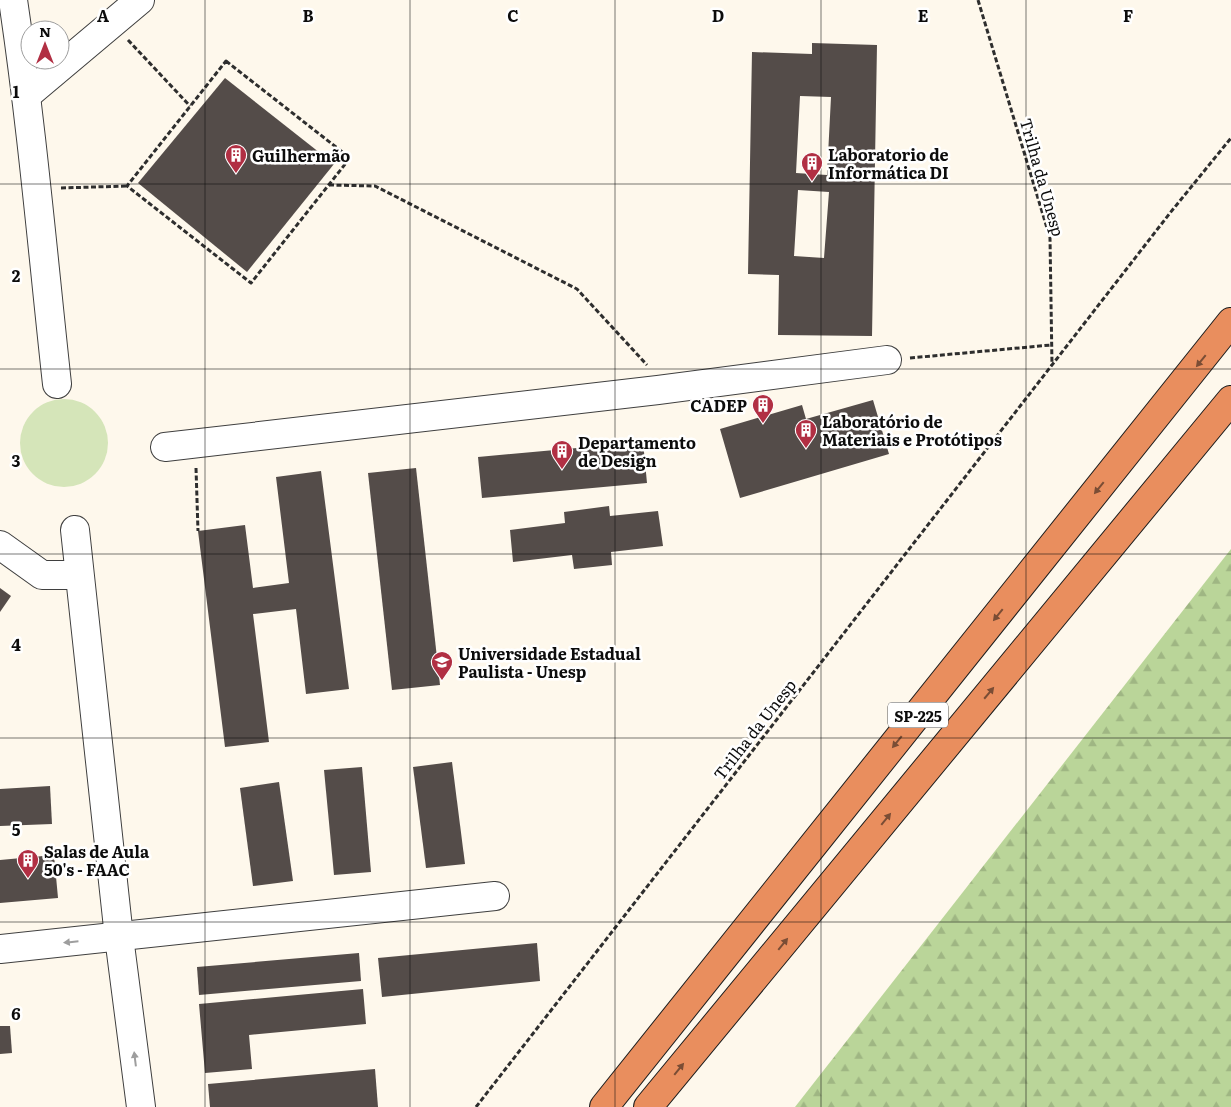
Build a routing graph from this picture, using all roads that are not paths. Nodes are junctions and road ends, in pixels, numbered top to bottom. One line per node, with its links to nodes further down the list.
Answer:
1 (13, 0): 3 (lane)
2 (140, 0): 3 (lane)
3 (27, 95): 6 (lane)
4 (1231, 322): 16 (highway, SP-225, one-way to 16)
5 (887, 360): 8 (lane)
6 (57, 384)
7 (1231, 400): 17 (highway, SP-225, one-way to 7)
8 (165, 447)
9 (75, 530): 11 (lane)
10 (0, 545): 11 (lane)
11 (78, 575): 13 (lane)
12 (495, 896): 13 (lane)
13 (119, 937): 14 (lane, one-way to 14); 15 (lane, one-way to 13)
14 (0, 949)
15 (141, 1107)
16 (604, 1107)
17 (648, 1107)

